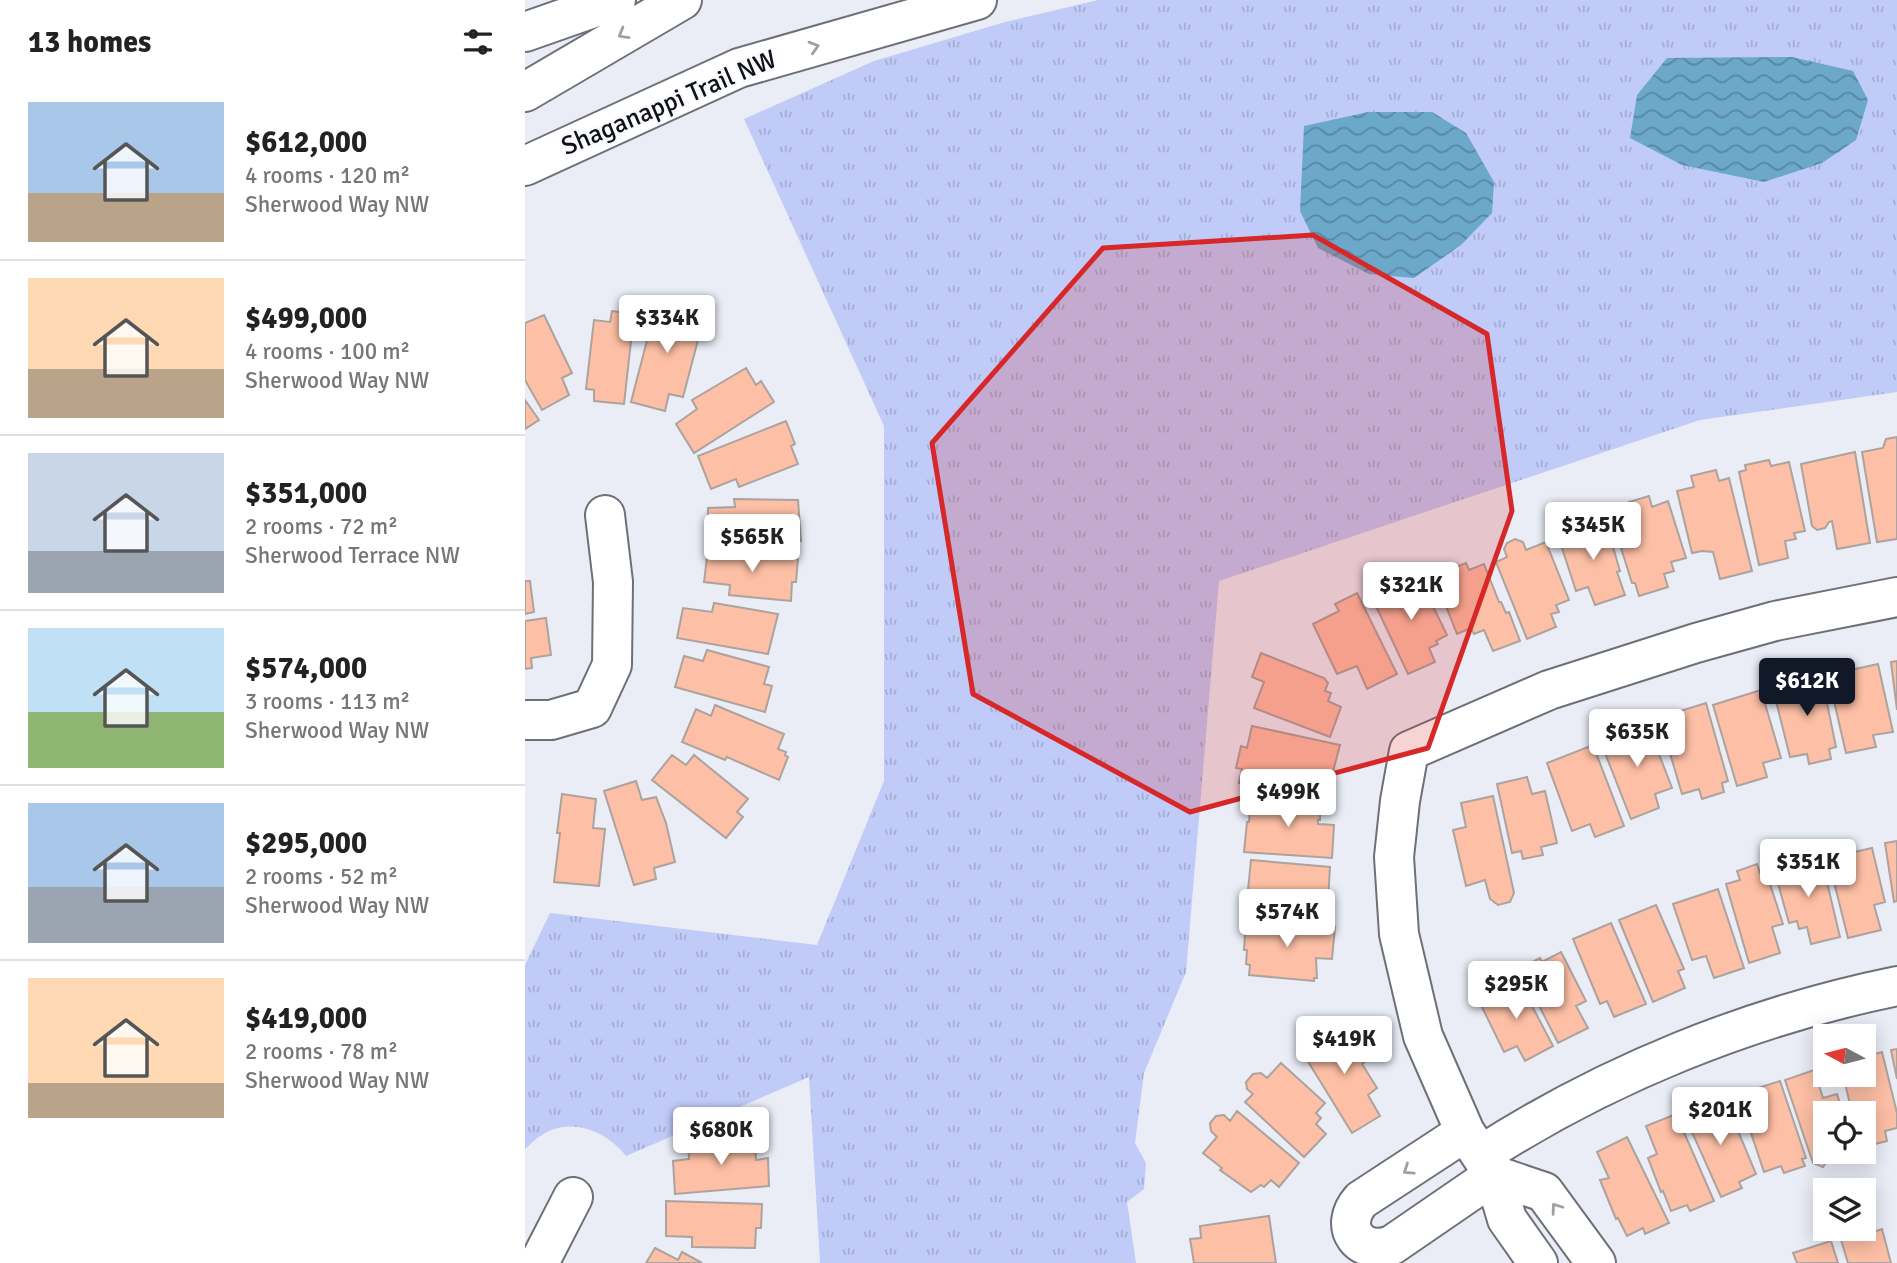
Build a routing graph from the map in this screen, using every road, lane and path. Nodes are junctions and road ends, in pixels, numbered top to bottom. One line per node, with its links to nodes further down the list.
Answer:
1 (616, 0): 4 (street)
2 (683, 0): 5 (street, one-way to 5)
3 (977, 0): 6 (street, Shaganappi Trail NW, one-way to 3)
4 (525, 33)
5 (525, 92)
6 (525, 166)
7 (605, 514): 9 (street)
8 (1897, 597): 11 (street)
9 (525, 720)
10 (1897, 986): 11 (street)
11 (1480, 1154): 14 (street); 15 (street, one-way to 11)
12 (573, 1197): 13 (street)
13 (539, 1263)
14 (1538, 1263)
15 (1596, 1263)

